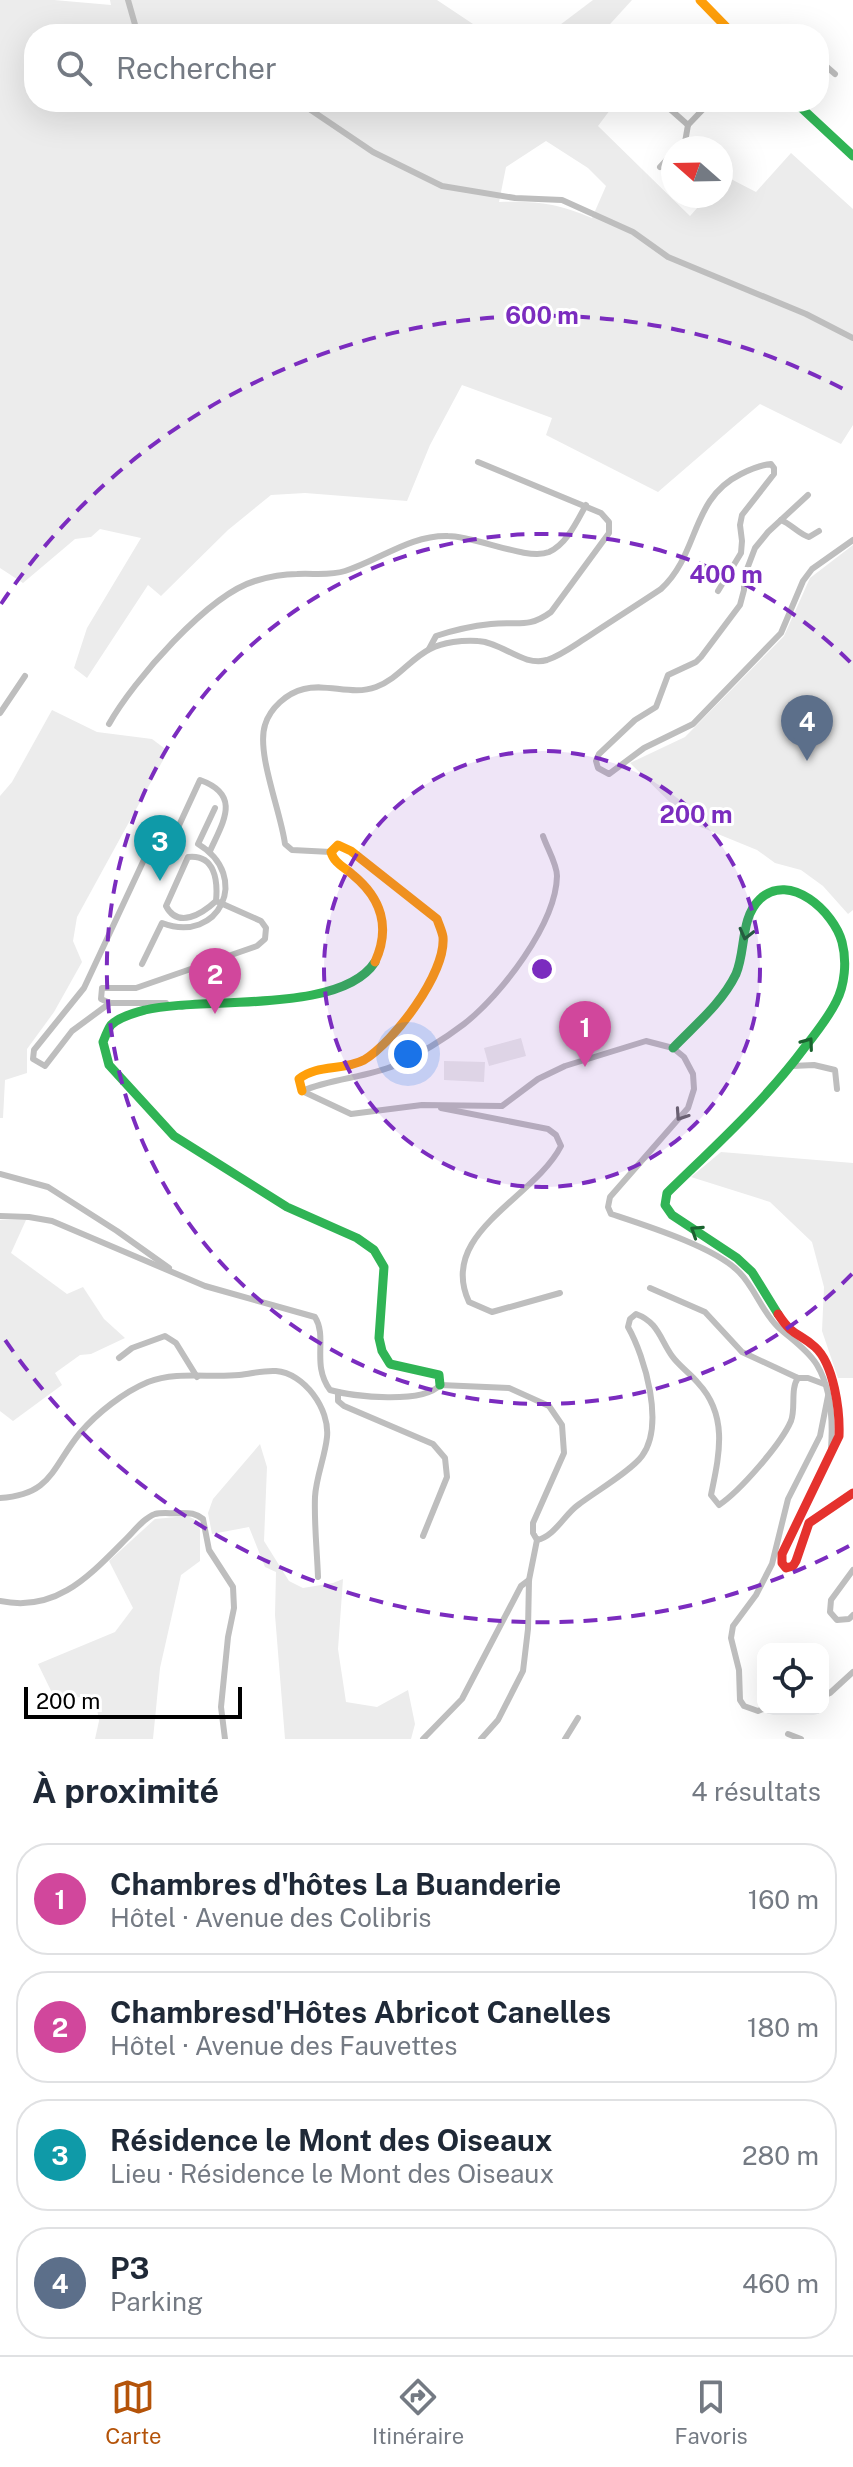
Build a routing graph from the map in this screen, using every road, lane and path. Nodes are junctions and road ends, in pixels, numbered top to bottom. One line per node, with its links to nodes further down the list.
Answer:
1 (128, 0): 3 (street)
2 (700, 0): 4 (street)
3 (135, 24)
4 (723, 24)
5 (829, 69): 6 (street)
6 (835, 74)
7 (314, 112): 17 (street)
8 (673, 112): 12 (street); 14 (street)
9 (700, 112): 14 (street)
10 (807, 112): 13 (street)
11 (810, 112): 13 (street)
12 (666, 120)
13 (817, 121): 16 (street)
14 (688, 125): 15 (street)
15 (685, 136)
16 (853, 156)
17 (853, 338)
18 (478, 462): 20 (street)
19 (808, 495): 21 (street)
20 (586, 505): 27 (street); 30 (street)
21 (781, 520): 22 (street); 25 (street)
22 (819, 531)
23 (853, 540): 25 (street)
24 (733, 569): 25 (street); 26 (street); 27 (street)
25 (744, 577)
26 (718, 591)
27 (429, 649): 36 (street)
28 (25, 676): 29 (street)
29 (0, 713)
30 (109, 724)
31 (215, 808): 35 (street)
32 (175, 834): 35 (street)
33 (543, 836): 44 (street)
34 (149, 849): 39 (street)
35 (210, 851): 37 (street)
36 (331, 852): 40 (street); 44 (street)
37 (219, 902): 37 (street); 38 (street); 39 (street)
38 (142, 964)
39 (110, 1003): 40 (street)
40 (173, 1003): 56 (street)
41 (673, 1048): 42 (street, one-way to 41); 45 (street); 51 (street, one-way to 51)
42 (792, 1066): 43 (street); 51 (street, one-way to 42)
43 (837, 1089)
44 (302, 1091): 45 (street)
45 (422, 1105): 50 (street)
46 (0, 1174): 48 (street)
47 (0, 1216): 48 (street)
48 (175, 1273): 57 (street)
49 (650, 1288): 54 (street)
50 (560, 1293)
51 (789, 1333): 55 (street); 58 (street)
52 (119, 1358): 53 (street)
53 (197, 1377): 60 (street); 64 (street)
54 (798, 1378): 55 (street); 62 (street)
55 (824, 1384): 58 (street)
56 (440, 1385): 57 (street); 62 (street)
57 (338, 1392): 61 (street)
58 (831, 1393): 59 (street); 70 (street)
59 (853, 1493)
60 (0, 1498)
61 (423, 1536)
62 (537, 1540): 65 (street)
63 (853, 1570): 67 (street)
64 (318, 1577)
65 (529, 1580): 74 (street); 75 (street)
66 (0, 1601): 73 (street)
67 (853, 1615)
68 (853, 1672): 69 (street)
69 (829, 1693)
70 (757, 1711)
71 (578, 1718): 76 (street)
72 (788, 1734): 77 (street)
73 (225, 1739)
74 (423, 1739)
75 (481, 1739)
76 (565, 1739)
77 (801, 1739)

